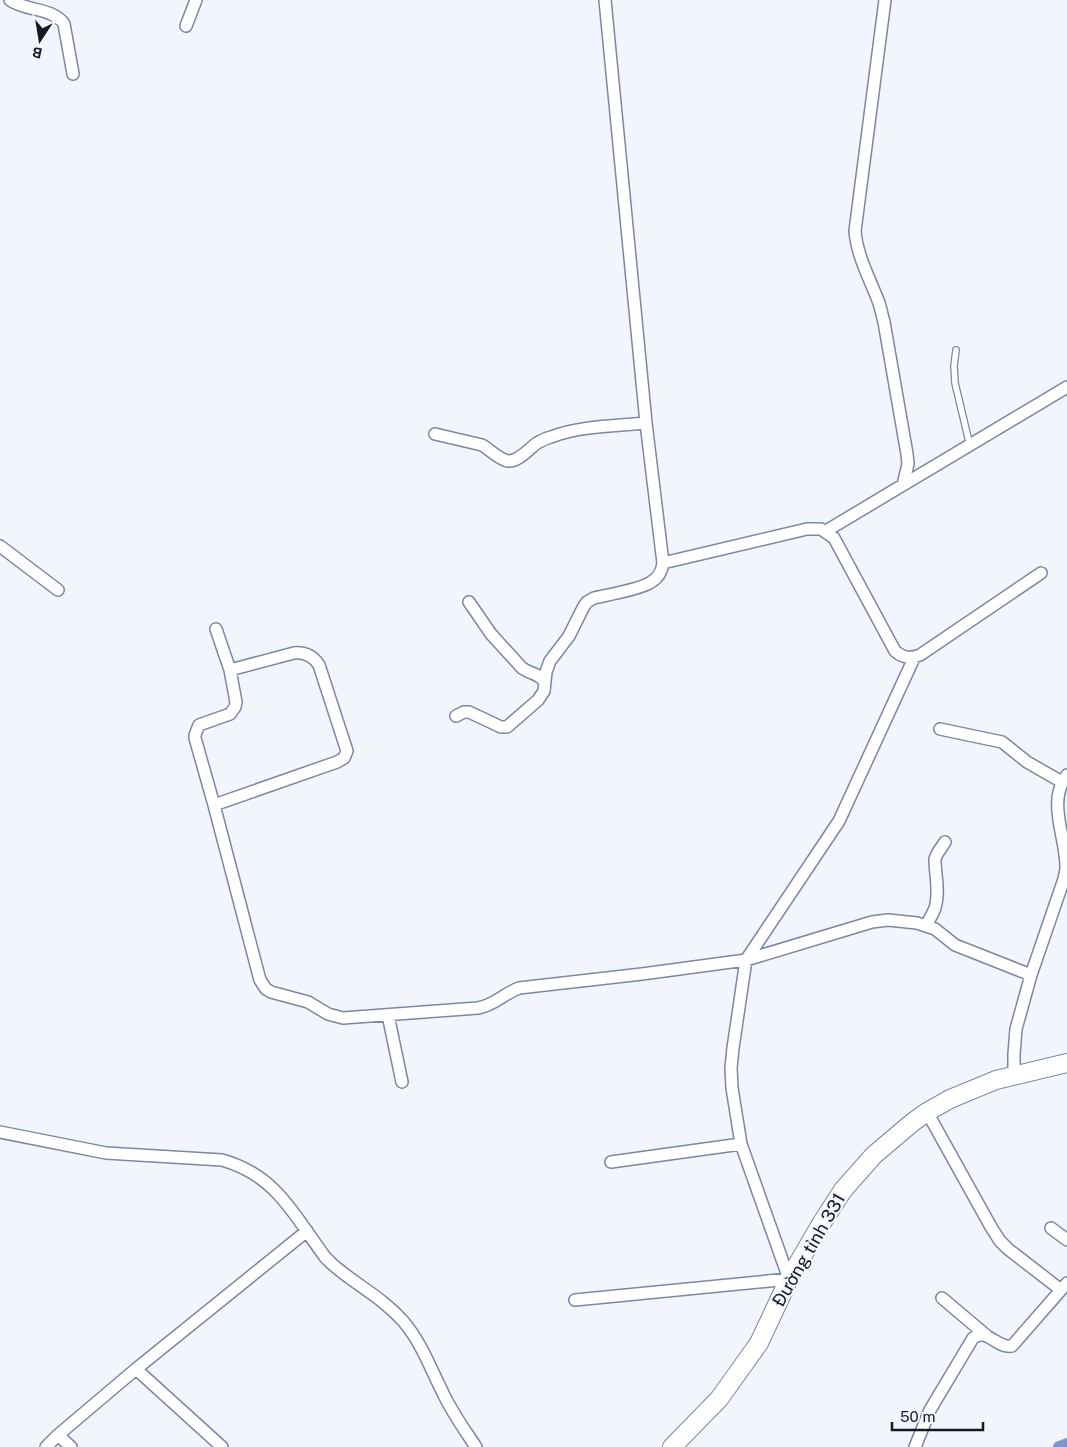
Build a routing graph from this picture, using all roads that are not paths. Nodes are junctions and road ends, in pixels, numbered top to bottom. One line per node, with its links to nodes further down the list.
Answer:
1 (10, 0): 6 (street)
2 (196, 0): 5 (street)
3 (605, 0): 9 (street)
4 (885, 0): 12 (street)
5 (186, 26)
6 (74, 74)
7 (956, 350): 11 (lane)
8 (1067, 387): 11 (street)
9 (646, 423): 10 (street); 15 (street)
10 (435, 434)
11 (970, 446): 12 (street)
12 (903, 485): 13 (street)
13 (826, 531): 15 (street); 20 (street)
14 (0, 546): 17 (street)
15 (664, 563): 22 (street)
16 (1041, 573): 20 (street)
17 (58, 590)
18 (469, 602): 22 (street)
19 (216, 629): 21 (street)
20 (914, 658): 30 (street)
21 (230, 670): 26 (street); 26 (street)
22 (545, 682): 23 (street)
23 (456, 716)
24 (940, 729): 25 (street)
25 (1064, 779): 28 (street)
26 (214, 804): 32 (street)
27 (945, 842): 29 (street)
28 (1065, 878): 31 (street)
29 (926, 926): 30 (street); 31 (street)
30 (746, 960): 32 (street); 38 (street)
31 (1031, 975): 34 (street)
32 (388, 1015): 35 (street)
33 (1067, 1063): 34 (main road, Đường tỉnh 331)
34 (1014, 1076): 36 (main road, Đường tỉnh 331)
35 (402, 1082)
36 (927, 1112): 43 (main road, Đường tỉnh 331); 44 (street)
37 (0, 1132): 41 (street)
38 (741, 1144): 39 (street); 43 (street)
39 (611, 1162)
40 (1052, 1228): 42 (street)
41 (307, 1231): 48 (street); 53 (street)
42 (1067, 1240)
43 (789, 1279): 46 (street); 54 (main road, Đường tỉnh 331)
44 (1064, 1287): 47 (street)
45 (942, 1298): 47 (street)
46 (576, 1300)
47 (987, 1336): 55 (street)
48 (136, 1369): 49 (street); 52 (street)
49 (58, 1435): 50 (street); 51 (street)
50 (46, 1447)
51 (72, 1447)
52 (222, 1447)
53 (476, 1447)
54 (672, 1447)
55 (915, 1447)

